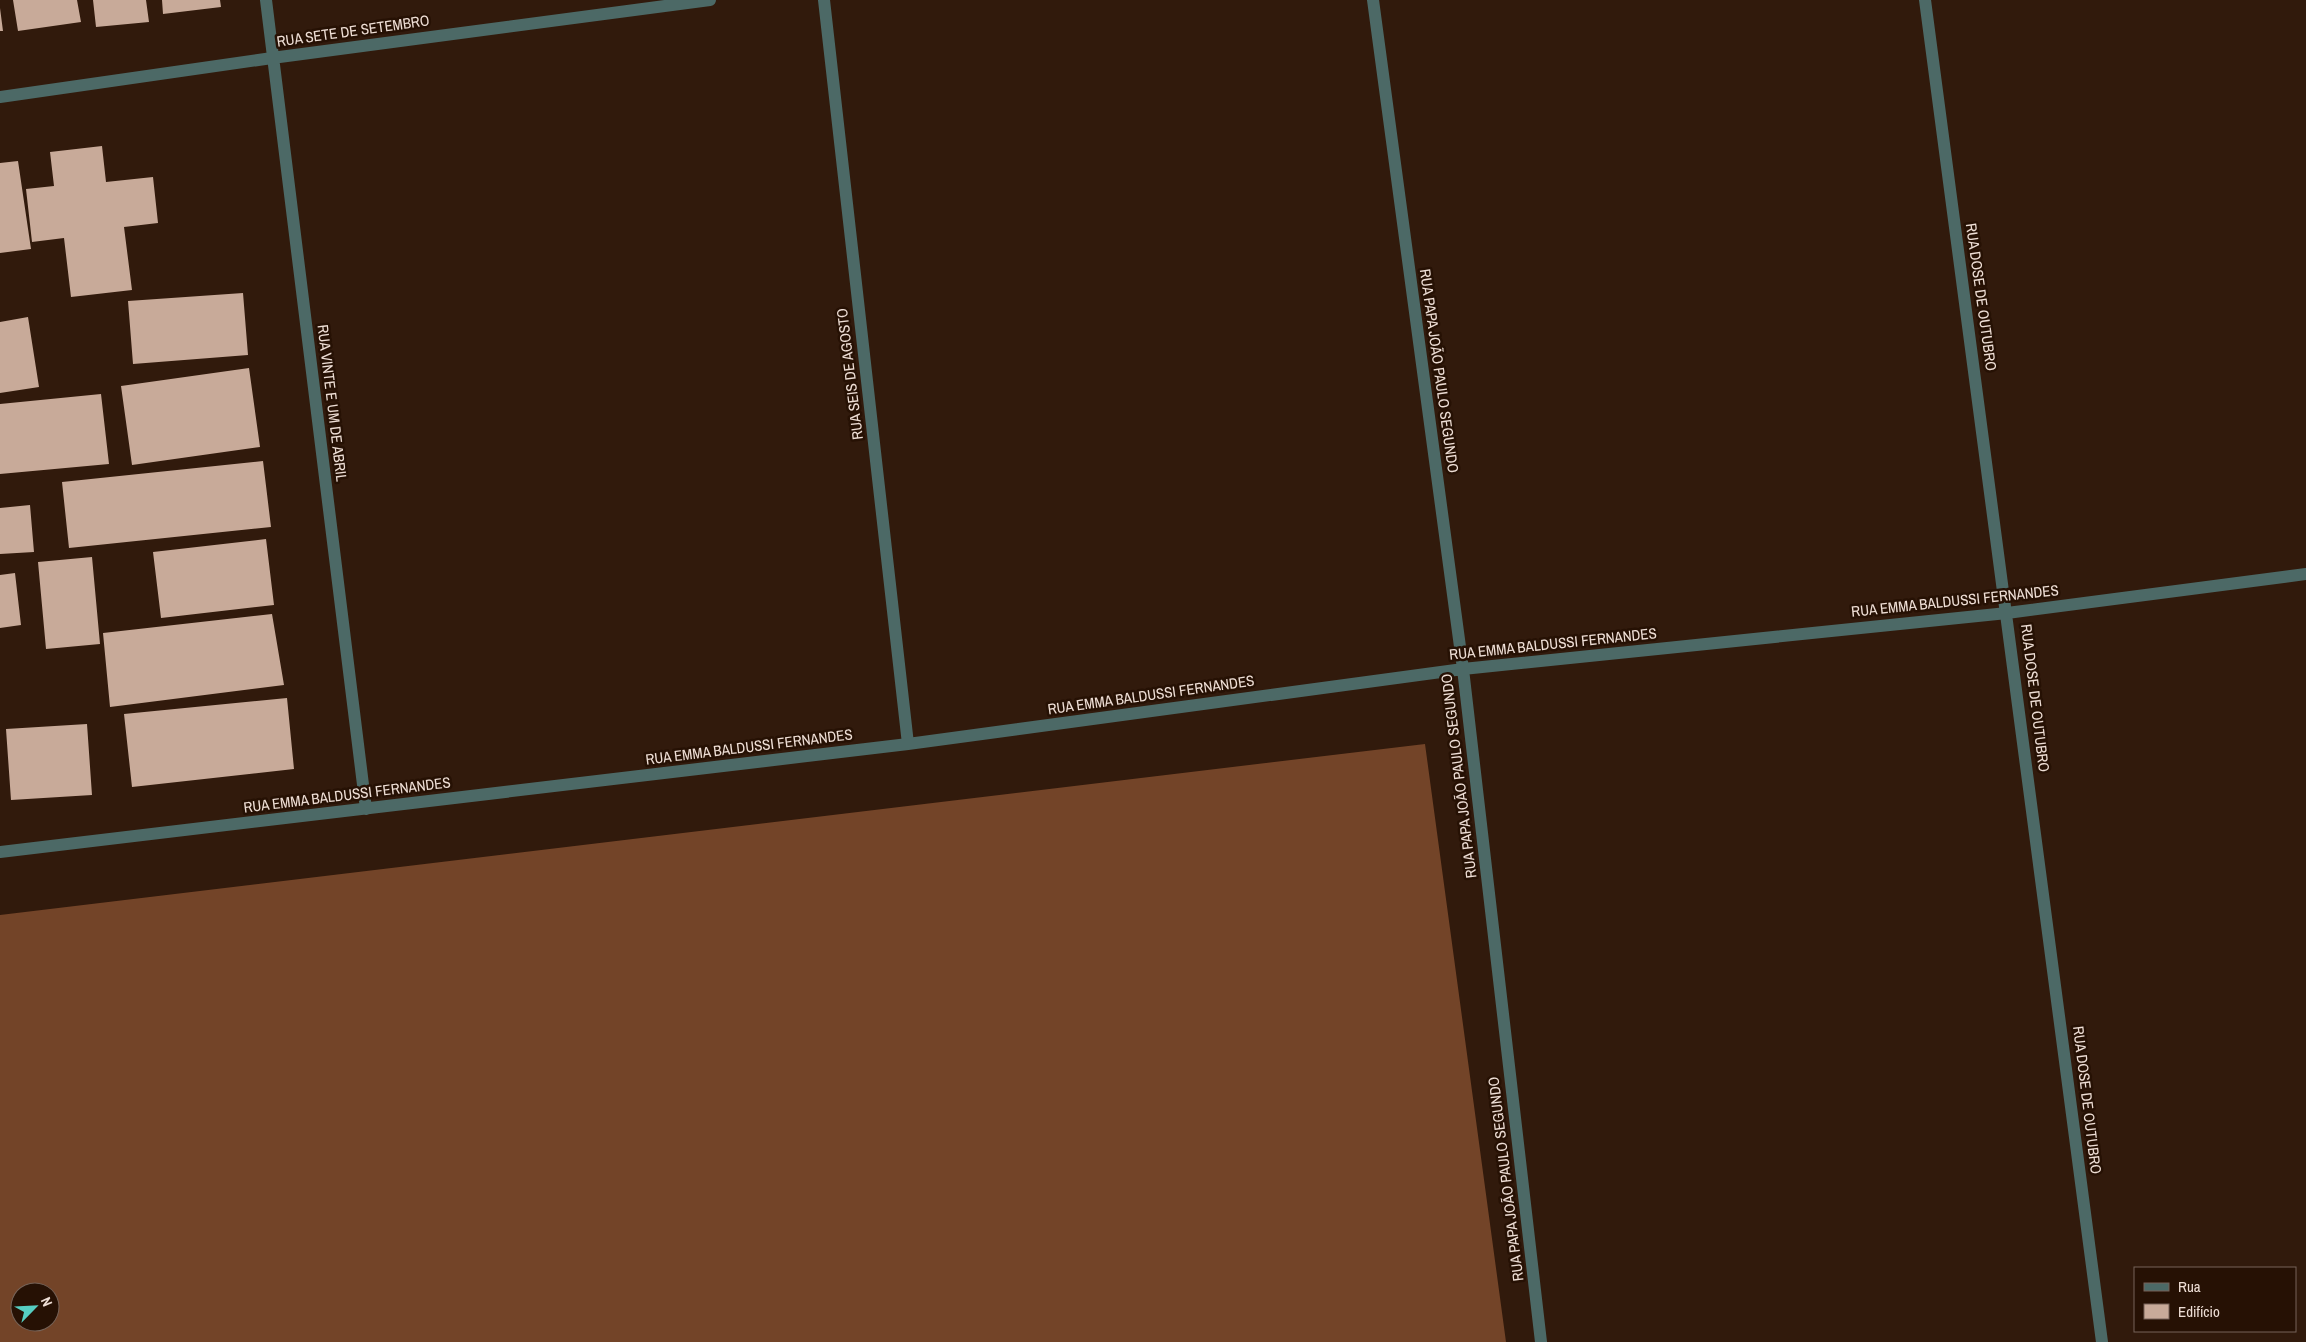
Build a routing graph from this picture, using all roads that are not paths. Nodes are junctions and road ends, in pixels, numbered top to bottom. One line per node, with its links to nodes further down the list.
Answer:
1 (266, 0): 6 (street, RUA VINTE E UM DE ABRIL)
2 (710, 0): 6 (street, RUA SETE DE SETEMBRO)
3 (824, 0): 11 (street, RUA SEIS DE AGOSTO)
4 (1373, 0): 10 (street, RUA PAPA JOÃO PAULO SEGUNDO)
5 (1925, 0): 9 (street, RUA DOSE DE OUTUBRO)
6 (272, 58): 7 (street, RUA SETE DE SETEMBRO); 12 (street, RUA VINTE E UM DE ABRIL)
7 (0, 97)
8 (2306, 574): 9 (street, RUA EMMA BALDUSSI FERNANDES)
9 (2007, 613): 10 (street, RUA EMMA BALDUSSI FERNANDES); 15 (street, RUA DOSE DE OUTUBRO)
10 (1463, 669): 11 (street, RUA EMMA BALDUSSI FERNANDES); 14 (street, RUA PAPA JOÃO PAULO SEGUNDO)
11 (908, 744): 12 (street, RUA EMMA BALDUSSI FERNANDES)
12 (366, 809): 13 (street, RUA EMMA BALDUSSI FERNANDES)
13 (0, 852)
14 (1541, 1342)
15 (2102, 1342)

